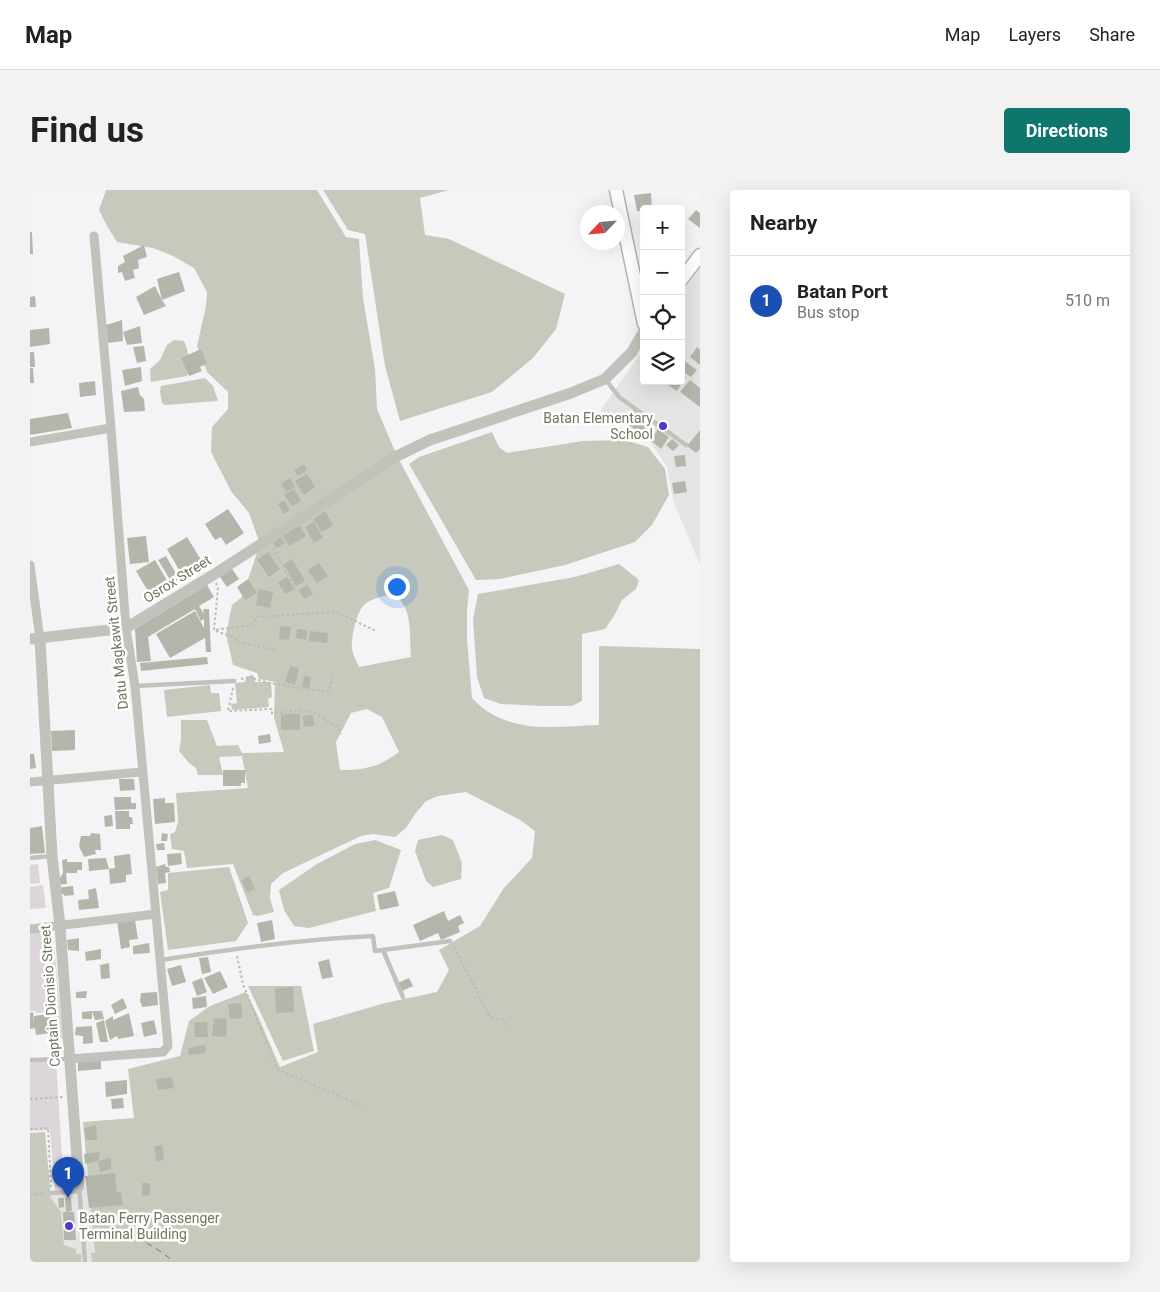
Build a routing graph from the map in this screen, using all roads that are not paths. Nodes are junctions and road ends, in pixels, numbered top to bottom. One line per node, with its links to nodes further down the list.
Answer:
1 (616, 190): 5 (main road)
2 (94, 236): 8 (street, Datu Magkawit Street)
3 (700, 255): 4 (main road)
4 (685, 275)
5 (640, 305)
6 (640, 338): 7 (street)
7 (606, 379): 10 (lane); 12 (street, Osrox Street)
8 (111, 428): 9 (street); 12 (street, Datu Magkawit Street)
9 (30, 442)
10 (686, 445)
11 (30, 565): 13 (street, Captain Dionisio Street)
12 (126, 628): 13 (street, Osrox Street); 15 (street, Datu Magkawit Street)
13 (35, 639): 17 (street, Captain Dionisio Street)
14 (234, 681): 15 (lane)
15 (134, 686): 16 (street, Datu Magkawit Street)
16 (142, 772): 17 (street); 21 (street, Datu Magkawit Street)
17 (48, 780): 18 (street); 19 (street, Captain Dionisio Street)
18 (30, 782)
19 (52, 856): 20 (lane); 22 (street, Captain Dionisio Street)
20 (30, 858)
21 (156, 914): 22 (street); 26 (street, Datu Magkawit Street)
22 (60, 926): 23 (street); 28 (street, Captain Dionisio Street)
23 (30, 929)
24 (450, 941): 25 (lane)
25 (384, 950): 26 (lane); 27 (lane)
26 (159, 960): 28 (street, Datu Magkawit Street)
27 (403, 997)
28 (70, 1059): 29 (lane); 30 (street, Captain Dionisio Street)
29 (30, 1060)
30 (79, 1189): 31 (lane); 32 (lane)
31 (52, 1193)
32 (85, 1262)

